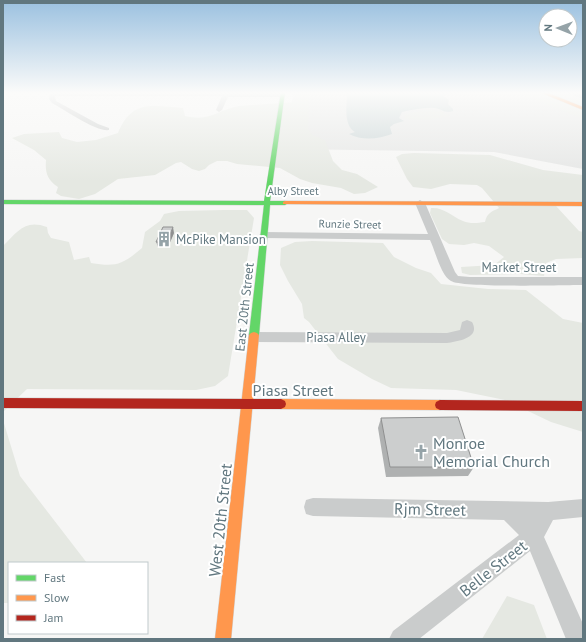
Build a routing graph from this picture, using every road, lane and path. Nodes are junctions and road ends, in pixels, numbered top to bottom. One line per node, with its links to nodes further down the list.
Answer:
1 (90, 122): 3 (street)
2 (279, 122): 5 (main road, East 20th Street)
3 (107, 129)
4 (3, 202): 5 (main road, Alby Street)
5 (267, 203): 6 (main road, Alby Street); 8 (main road, East 20th Street)
6 (420, 203): 7 (main road, Alby Street); 9 (street)
7 (583, 204)
8 (264, 235): 9 (street, Runzie Street); 12 (main road, East 20th Street)
9 (435, 237): 10 (street, Market Street)
10 (583, 281)
11 (467, 325): 12 (street, Piasa Alley)
12 (254, 336): 14 (main road, East 20th Street)
13 (3, 403): 14 (main road, Piasa Street)
14 (247, 405): 15 (main road, Piasa Street); 21 (main road, West 20th Street)
15 (583, 406)
16 (313, 507): 18 (street, Rjm Street)
17 (583, 508): 19 (street)
18 (508, 510): 19 (street, Rjm Street); 20 (street)
19 (548, 511): 20 (street, Belle Street)
20 (534, 536): 22 (street, Belle Street); 23 (street)
21 (223, 639)
22 (401, 639)
23 (578, 639)

